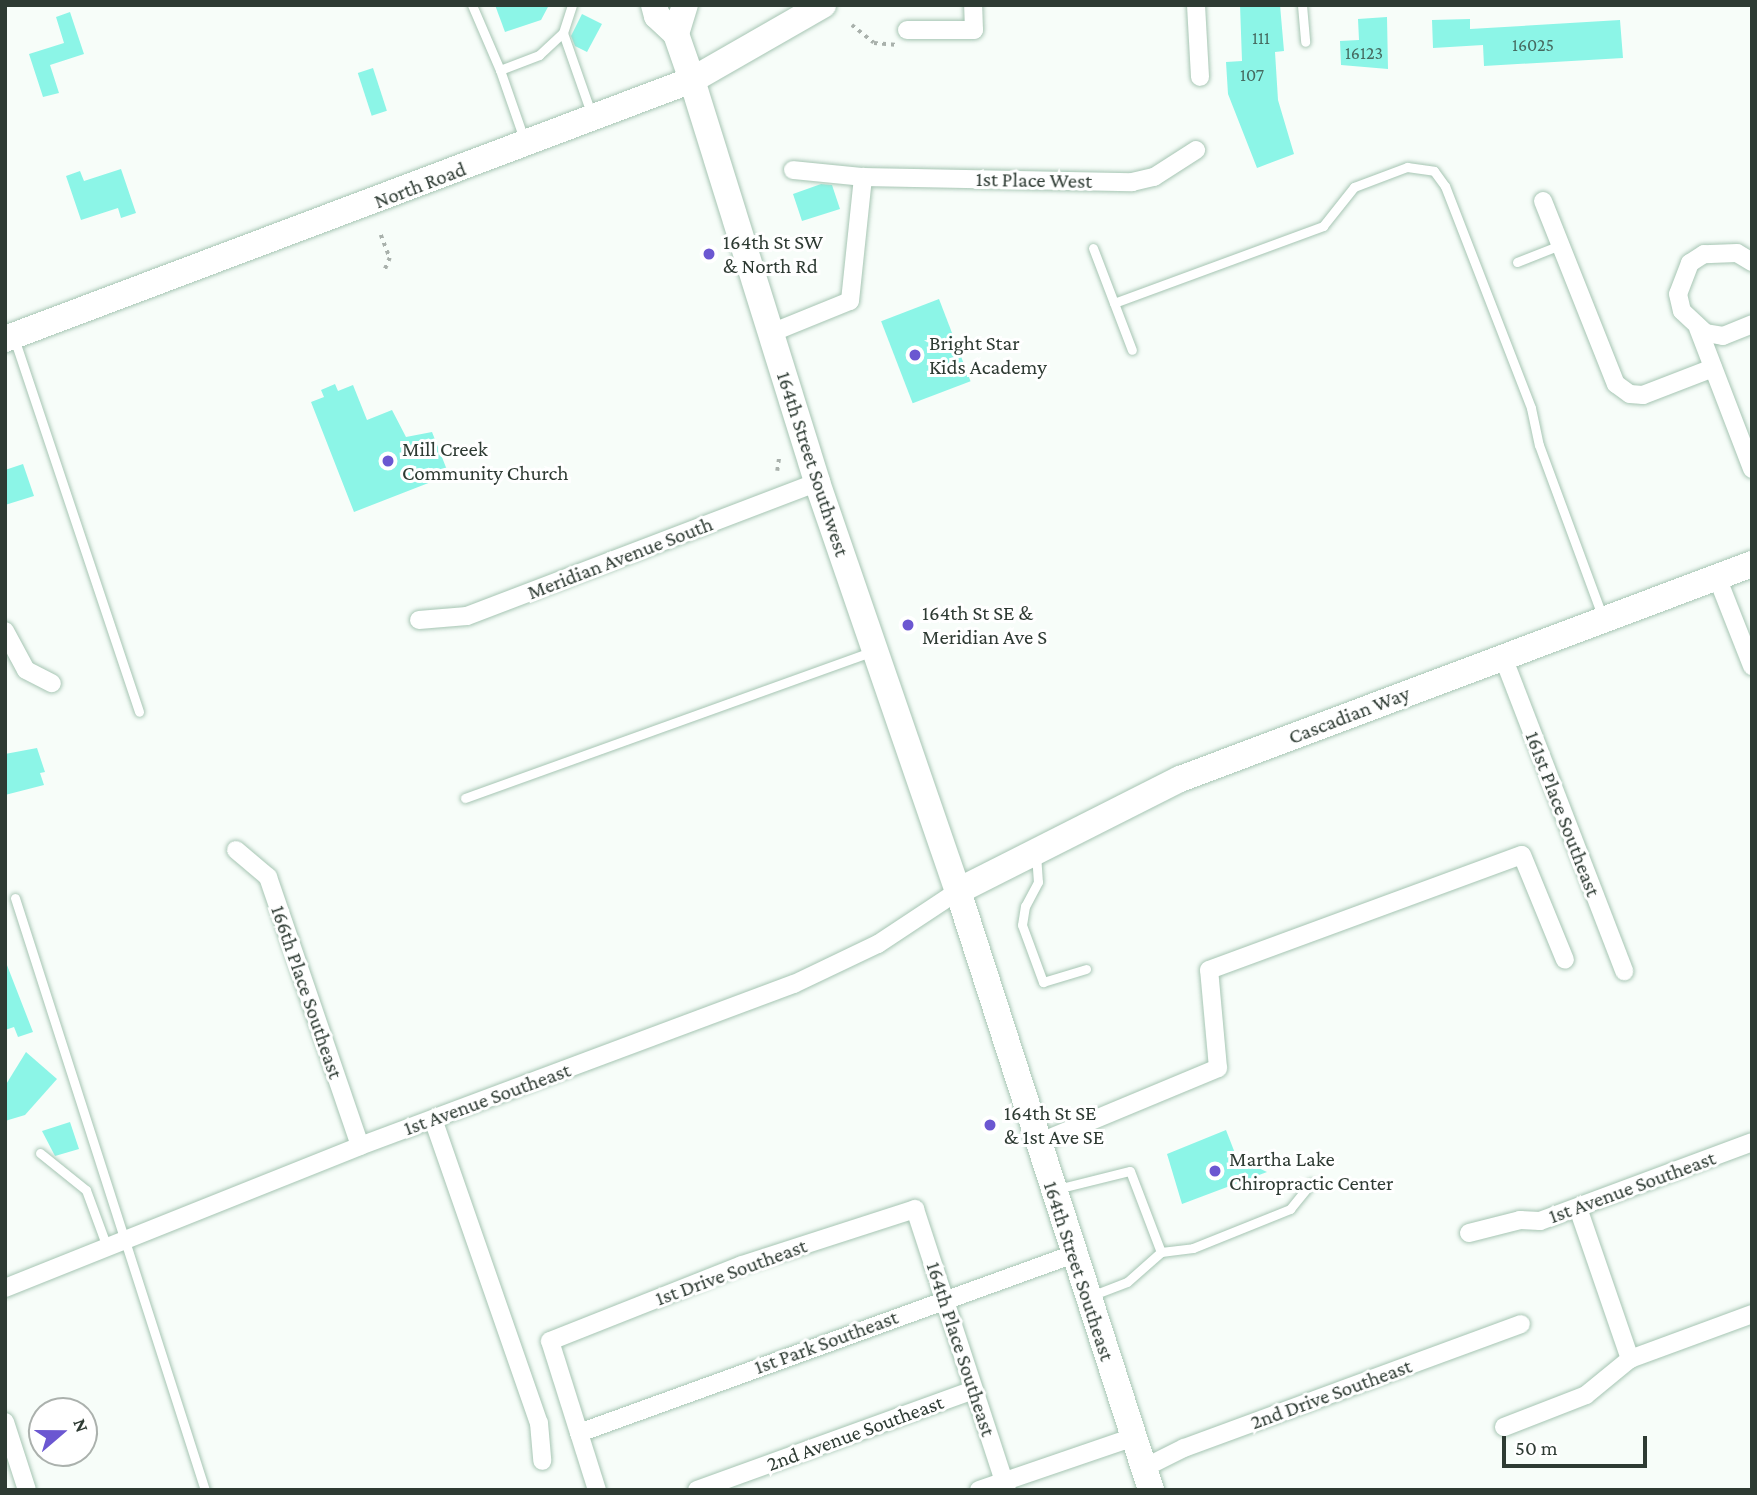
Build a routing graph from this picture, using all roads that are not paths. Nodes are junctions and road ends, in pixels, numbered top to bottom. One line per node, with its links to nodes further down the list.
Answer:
1 (472, 5): 13 (lane)
2 (572, 5): 9 (lane)
3 (653, 5): 10 (street, 164th Street Southwest)
4 (685, 5): 10 (street)
5 (823, 5): 15 (street, North Road)
6 (973, 5): 11 (street)
7 (1196, 5): 14 (street)
8 (1302, 5): 12 (lane)
9 (563, 33): 13 (lane); 16 (lane)
10 (676, 34): 15 (street, 164th Street Southwest)
11 (903, 38)
12 (1305, 42)
13 (500, 69): 17 (lane)
14 (1200, 76)
15 (692, 80): 16 (street, North Road); 29 (street, 164th Street Southwest)
16 (593, 119): 17 (street, North Road)
17 (525, 145): 30 (street, North Road)
18 (1196, 150): 20 (street, 1st Place West)
19 (793, 170): 20 (street, 1st Place West)
20 (863, 177): 29 (street)
21 (1543, 201): 22 (street)
22 (1560, 245): 24 (lane); 32 (street)
23 (1093, 248): 26 (lane)
24 (1517, 262)
25 (1752, 262): 28 (street)
26 (1114, 303): 31 (lane); 37 (lane)
27 (1752, 324): 28 (street)
28 (1698, 328): 32 (street)
29 (771, 333): 34 (street, 164th Street Southwest)
30 (9, 337): 44 (lane)
31 (1132, 350)
32 (1713, 368): 33 (street)
33 (1752, 469)
34 (817, 482): 38 (street, Meridian Avenue South); 40 (street, 164th Street Southwest)
35 (1752, 564): 36 (street, Cascadian Way)
36 (1717, 576): 37 (street, Cascadian Way); 42 (street)
37 (1604, 619): 41 (street, Cascadian Way)
38 (419, 620)
39 (5, 631): 43 (street)
40 (874, 651): 45 (lane); 48 (street, 164th Street Southwest)
41 (1503, 657): 47 (street, Cascadian Way); 52 (street, 161st Place Southeast)
42 (1752, 666)
43 (52, 683)
44 (139, 712)
45 (465, 798)
46 (236, 850): 56 (street, 166th Place Southeast)
47 (1035, 852): 48 (street, Cascadian Way); 51 (lane)
48 (958, 891): 53 (street, 1st Avenue Southeast); 55 (street, 164th Street Southeast)
49 (15, 898): 63 (lane)
50 (1565, 960): 55 (street)
51 (1086, 969)
52 (1623, 971)
53 (433, 1119): 56 (street, 1st Avenue Southeast); 77 (street)
54 (1752, 1142): 60 (street, 1st Avenue Southeast)
55 (1038, 1143): 59 (street, 164th Street Southeast)
56 (360, 1146): 63 (street, 1st Avenue Southeast)
57 (40, 1153): 63 (lane)
58 (1311, 1183): 64 (lane)
59 (1053, 1190): 64 (lane); 65 (street, 164th Street Southeast)
60 (1578, 1208): 62 (street, 1st Avenue Southeast); 71 (street)
61 (915, 1209): 68 (street, 164th Place Southeast); 75 (street, 1st Drive Southeast)
62 (1469, 1233)
63 (115, 1244): 66 (street, 1st Avenue Southeast); 81 (lane)
64 (1161, 1252): 67 (lane)
65 (1074, 1254): 67 (street, 164th Street Southeast); 68 (street, 1st Park Southeast)
66 (5, 1288)
67 (1088, 1297): 76 (street, 164th Street Southeast)
68 (945, 1298): 72 (street, 164th Place Southeast); 75 (street, 1st Park Southeast)
69 (1752, 1314): 71 (street)
70 (1521, 1324): 78 (street, 2nd Drive Southeast)
71 (1630, 1359): 74 (street)
72 (974, 1390): 79 (street, 164th Place Southeast); 83 (street, 2nd Avenue Southeast)
73 (5, 1422): 80 (street)
74 (1504, 1427)
75 (579, 1433): 82 (street)
76 (1134, 1437): 78 (street, 164th Street Southeast); 79 (street)
77 (542, 1461)
78 (1147, 1479)
79 (1005, 1485): 84 (street)
80 (27, 1490)
81 (205, 1490)
82 (597, 1490)
83 (697, 1490)
84 (979, 1490)

